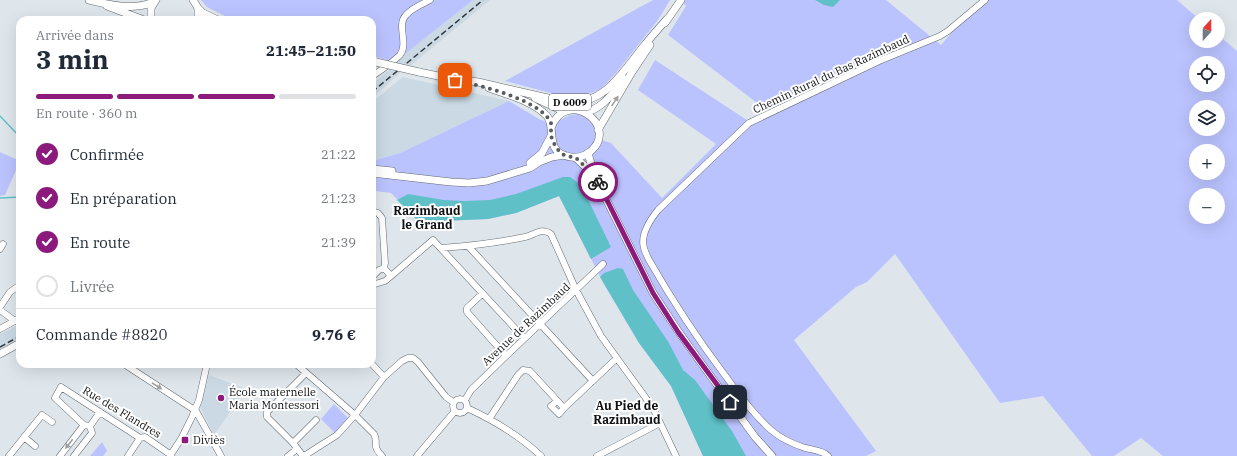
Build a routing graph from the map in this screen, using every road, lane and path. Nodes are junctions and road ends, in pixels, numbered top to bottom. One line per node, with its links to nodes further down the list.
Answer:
1 (156, 0): 6 (main road); 9 (main road)
2 (193, 0): 7 (main road)
3 (430, 0): 15 (street)
4 (681, 0): 12 (main road, D 6009)
5 (985, 0): 92 (street, Chemin Rural du Bas Razimbaud)
6 (92, 1): 8 (main road)
7 (198, 8): 10 (main road); 11 (main road)
8 (133, 16)
9 (150, 16)
10 (198, 16)
11 (209, 16)
12 (667, 19): 14 (main road, D 6009); 16 (main road, D 6009)
13 (376, 62): 16 (main road, D 6009, bridge)
14 (632, 72): 19 (main road, D 6009); 20 (main road, D 6009, one-way to 14)
15 (376, 73)
16 (440, 77): 17 (main road, D 6009)
17 (485, 87): 18 (main road, D 6009); 21 (main road, D 6009)
18 (568, 111): 19 (main road); 21 (main road)
19 (585, 112): 20 (main road)
20 (598, 130): 22 (main road)
21 (551, 132): 23 (main road); 27 (main road)
22 (588, 154): 24 (main road); 28 (main road)
23 (564, 155): 24 (main road); 27 (main road)
24 (576, 158): 28 (main road)
25 (376, 169): 29 (main road)
26 (376, 173): 29 (main road)
27 (515, 173): 29 (main road)
28 (594, 175): 75 (main road)
29 (428, 178)
30 (376, 212): 34 (street)
31 (468, 246): 32 (street); 39 (street); 45 (street)
32 (441, 248): 36 (street); 40 (street)
33 (603, 264): 39 (street, Avenue de Razimbaud)
34 (384, 268): 35 (street); 36 (street)
35 (376, 273)
36 (391, 276): 37 (street)
37 (376, 284)
38 (16, 288): 41 (street)
39 (576, 290): 45 (street, Avenue de Razimbaud); 51 (street)
40 (482, 294): 47 (street); 50 (street)
41 (0, 307)
42 (0, 310): 43 (street)
43 (16, 319)
44 (16, 321): 46 (street)
45 (540, 323): 47 (street, Avenue de Razimbaud); 58 (street)
46 (0, 329)
47 (524, 338): 50 (street, Avenue de Razimbaud)
48 (16, 345): 49 (main road)
49 (0, 354)
50 (506, 356): 59 (street, Avenue de Razimbaud)
51 (616, 359): 58 (street); 69 (street)
52 (130, 368): 62 (street, one-way to 62)
53 (206, 368): 62 (street)
54 (300, 368): 56 (street)
55 (376, 368): 57 (street)
56 (306, 373): 65 (street); 73 (street)
57 (384, 377): 60 (street); 65 (street)
58 (593, 381): 66 (street)
59 (464, 400): 60 (street); 61 (street)
60 (453, 402): 63 (street)
61 (467, 408): 63 (street); 66 (street)
62 (194, 410): 81 (street); 82 (street)
63 (455, 411): 86 (street)
64 (100, 412): 70 (street); 70 (street, Rue des Flandres); 72 (street, Rue des Flandres)
65 (354, 415): 84 (street); 85 (street)
66 (489, 419): 87 (street)
67 (316, 420): 73 (street)
68 (52, 422): 71 (street)
69 (660, 423): 88 (street); 89 (street)
70 (87, 425): 78 (street, one-way to 78); 79 (street)
71 (24, 437): 74 (street); 77 (street)
72 (140, 438): 80 (street); 81 (street, Rue des Flandres)
73 (293, 443): 76 (street)
74 (35, 446)
75 (763, 447): 90 (main road); 91 (main road)
76 (297, 449): 83 (street); 84 (street)
77 (9, 456)
78 (60, 456)
79 (74, 456)
80 (128, 456)
81 (171, 456)
82 (221, 456)
83 (288, 456)
84 (303, 456)
85 (382, 456)
86 (417, 456)
87 (541, 456)
88 (597, 456)
89 (676, 456)
90 (766, 456)
91 (772, 456)
92 (828, 456)

